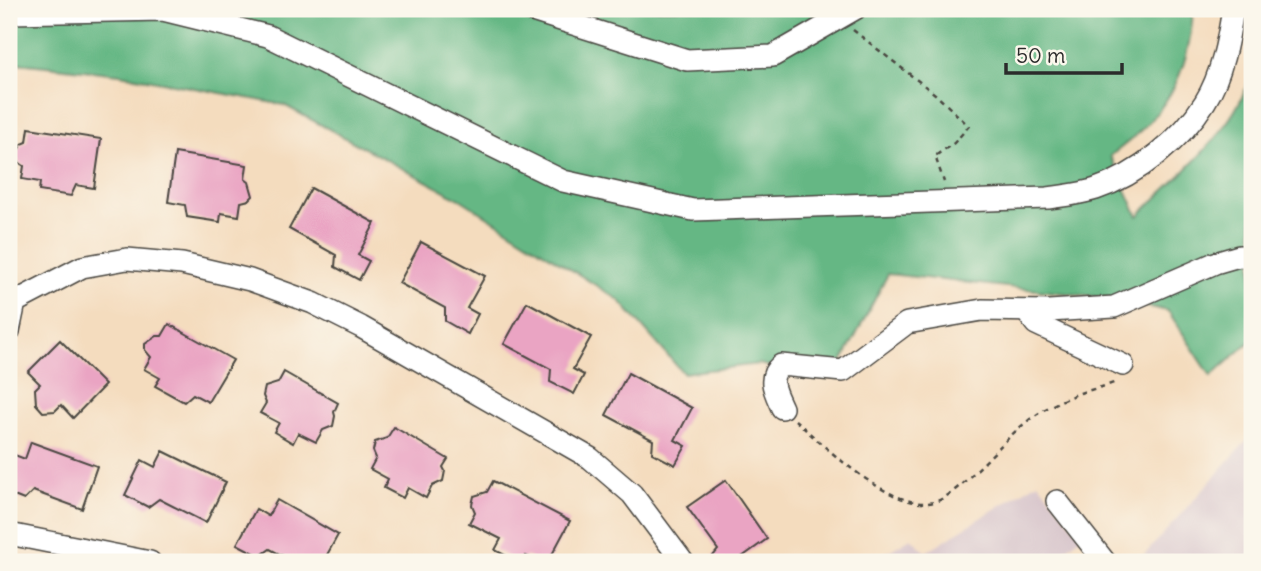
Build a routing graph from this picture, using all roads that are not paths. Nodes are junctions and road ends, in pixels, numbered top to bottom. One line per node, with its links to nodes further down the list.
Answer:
1 (526, 9): 4 (street)
2 (1233, 9): 3 (street)
3 (9, 13)
4 (848, 13)
5 (1252, 257): 7 (street)
6 (12, 300): 8 (street); 14 (street)
7 (1026, 311): 9 (street); 10 (street)
8 (9, 331)
9 (1123, 365)
10 (782, 408)
11 (1057, 501): 15 (street)
12 (9, 534): 13 (street)
13 (150, 562)
14 (683, 562)
15 (1105, 562)

